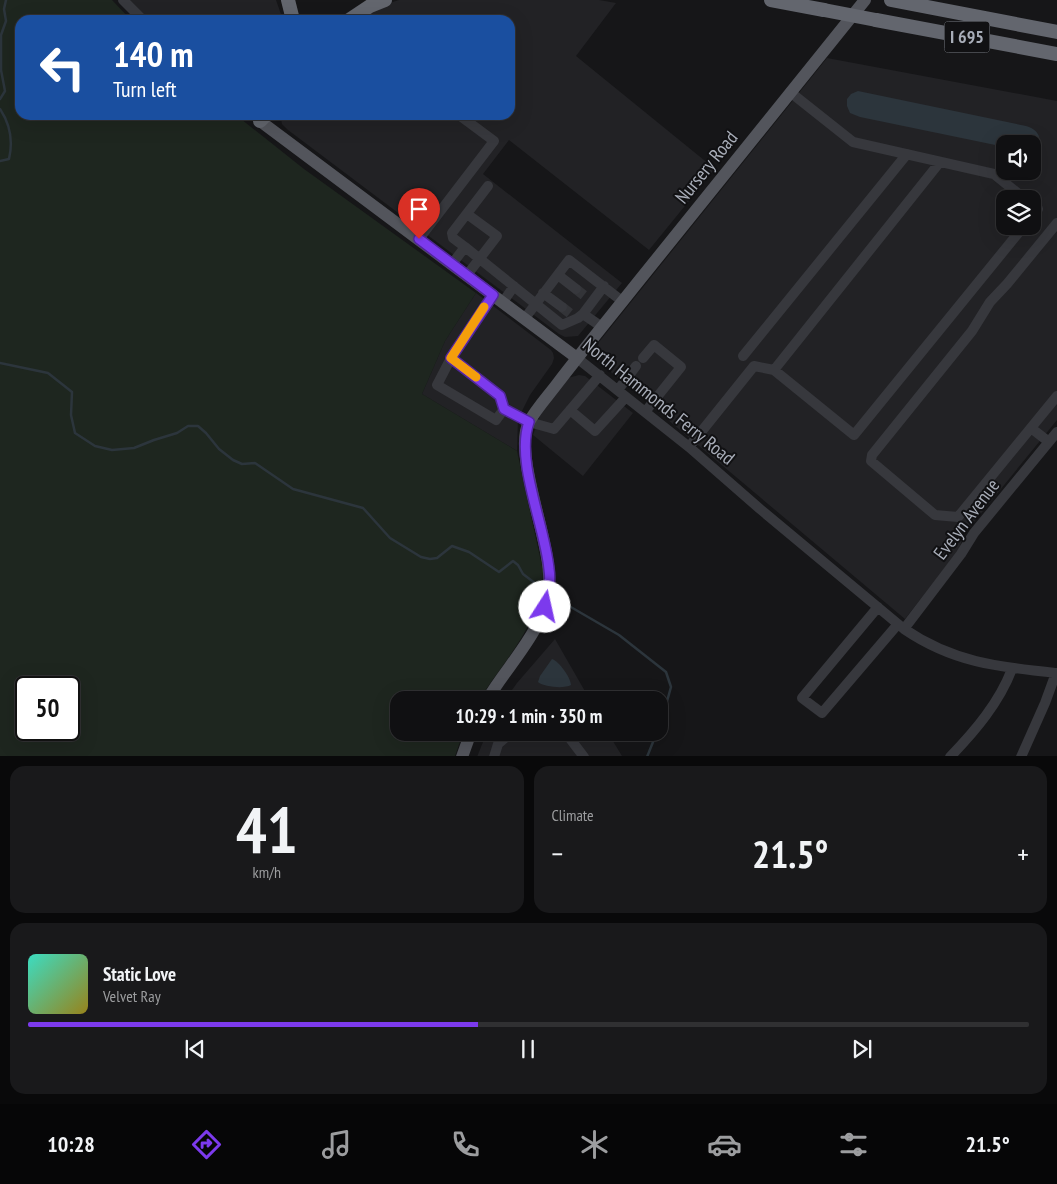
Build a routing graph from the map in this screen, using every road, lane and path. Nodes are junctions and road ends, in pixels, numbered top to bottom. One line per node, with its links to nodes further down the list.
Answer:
1 (123, 0): 7 (street)
2 (288, 0): 8 (highway)
3 (385, 0): 9 (highway)
4 (771, 0): 11 (highway, I 695, bridge)
5 (865, 0): 12 (main road, Nursery Road)
6 (892, 0): 10 (highway, I 695)
7 (138, 15)
8 (292, 15)
9 (357, 15)
10 (1057, 32)
11 (1057, 54)
12 (790, 92): 15 (street); 33 (main road, Nursery Road)
13 (264, 120): 22 (main road, North Hammonds Ferry Road)
14 (466, 120): 22 (street)
15 (907, 154): 16 (street); 41 (street)
16 (940, 162): 18 (street); 46 (street)
17 (488, 186): 19 (street)
18 (1014, 190)
19 (467, 214): 23 (street); 24 (street)
20 (1057, 223): 54 (street)
21 (1017, 235): 46 (street)
22 (419, 239): 25 (main road, North Hammonds Ferry Road)
23 (465, 247): 24 (street); 25 (street)
24 (480, 259): 26 (street); 28 (street)
25 (452, 264): 26 (main road, North Hammonds Ferry Road)
26 (467, 275): 32 (main road, North Hammonds Ferry Road)
27 (558, 275): 29 (street); 30 (street); 31 (street)
28 (514, 286): 32 (street); 34 (street)
29 (604, 286): 33 (street); 36 (street)
30 (576, 289)
31 (543, 293): 34 (street); 35 (street)
32 (498, 298): 37 (main road, North Hammonds Ferry Road); 42 (street)
33 (622, 301): 39 (main road, Nursery Road)
34 (535, 304): 37 (street); 38 (street)
35 (562, 307)
36 (578, 316): 38 (street); 39 (street)
37 (524, 318): 40 (main road, North Hammonds Ferry Road)
38 (554, 320): 40 (street)
39 (602, 327): 43 (main road, Nursery Road)
40 (544, 332): 43 (main road, North Hammonds Ferry Road)
41 (743, 356)
42 (451, 358): 50 (street); 50 (street)
43 (577, 358): 47 (street, North Hammonds Ferry Road); 53 (main road, Nursery Road)
44 (643, 358): 52 (street)
45 (636, 366): 48 (street)
46 (774, 370): 56 (street)
47 (600, 375): 48 (street, North Hammonds Ferry Road); 51 (street)
48 (622, 393): 51 (street); 52 (street, North Hammonds Ferry Road)
49 (1057, 396): 54 (street)
50 (504, 409): 53 (street)
51 (570, 410): 53 (street)
52 (645, 412): 56 (street, North Hammonds Ferry Road)
53 (529, 422): 61 (main road)
54 (1031, 428): 55 (street)
55 (1054, 438): 58 (street, Evelyn Avenue)
56 (689, 447): 57 (street, North Hammonds Ferry Road)
57 (878, 607): 58 (street, North Hammonds Ferry Road); 58 (street, Evelyn Avenue)
58 (901, 626): 59 (street, North Hammonds Ferry Road)
59 (1012, 669): 60 (street, North Hammonds Ferry Road); 68 (street)
60 (1056, 673): 69 (street)
61 (493, 691)
62 (467, 741): 65 (main road)
63 (502, 741): 66 (street)
64 (572, 741): 67 (street)
65 (462, 756)
66 (494, 756)
67 (584, 756)
68 (950, 756)
69 (1021, 756)

